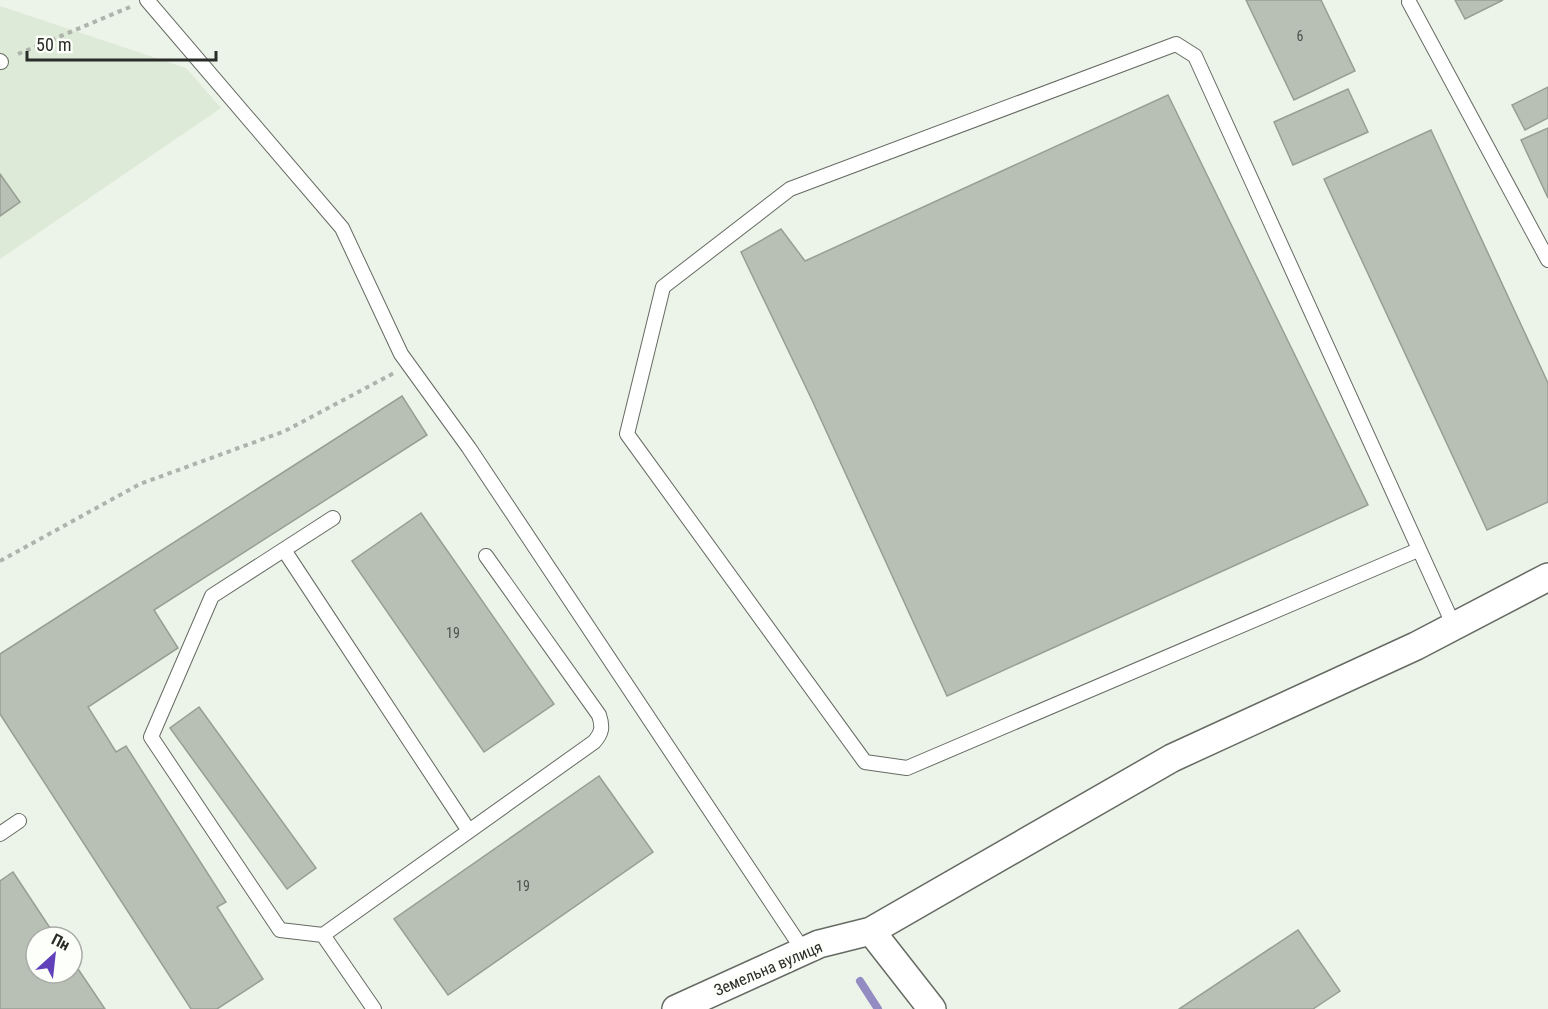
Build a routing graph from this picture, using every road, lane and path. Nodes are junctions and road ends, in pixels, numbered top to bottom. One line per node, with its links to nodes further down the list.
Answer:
1 (147, 0): 3 (path); 5 (lane)
2 (1409, 2): 4 (lane)
3 (1, 61)
4 (1548, 260)
5 (409, 365): 10 (path); 18 (lane)
6 (333, 518): 7 (lane)
7 (284, 550): 14 (lane); 17 (lane)
8 (1418, 550): 8 (lane); 12 (lane)
9 (486, 556): 14 (lane)
10 (0, 561)
11 (1548, 577): 12 (street, Земельна вулиця)
12 (1454, 626): 16 (street, Земельна вулиця)
13 (19, 820): 15 (lane)
14 (470, 831): 17 (lane)
15 (0, 834)
16 (871, 931): 18 (street, Земельна вулиця); 21 (street)
17 (323, 935): 19 (lane)
18 (803, 951): 20 (street, Земельна вулиця)
19 (374, 1009)
20 (676, 1009)
21 (932, 1009)

